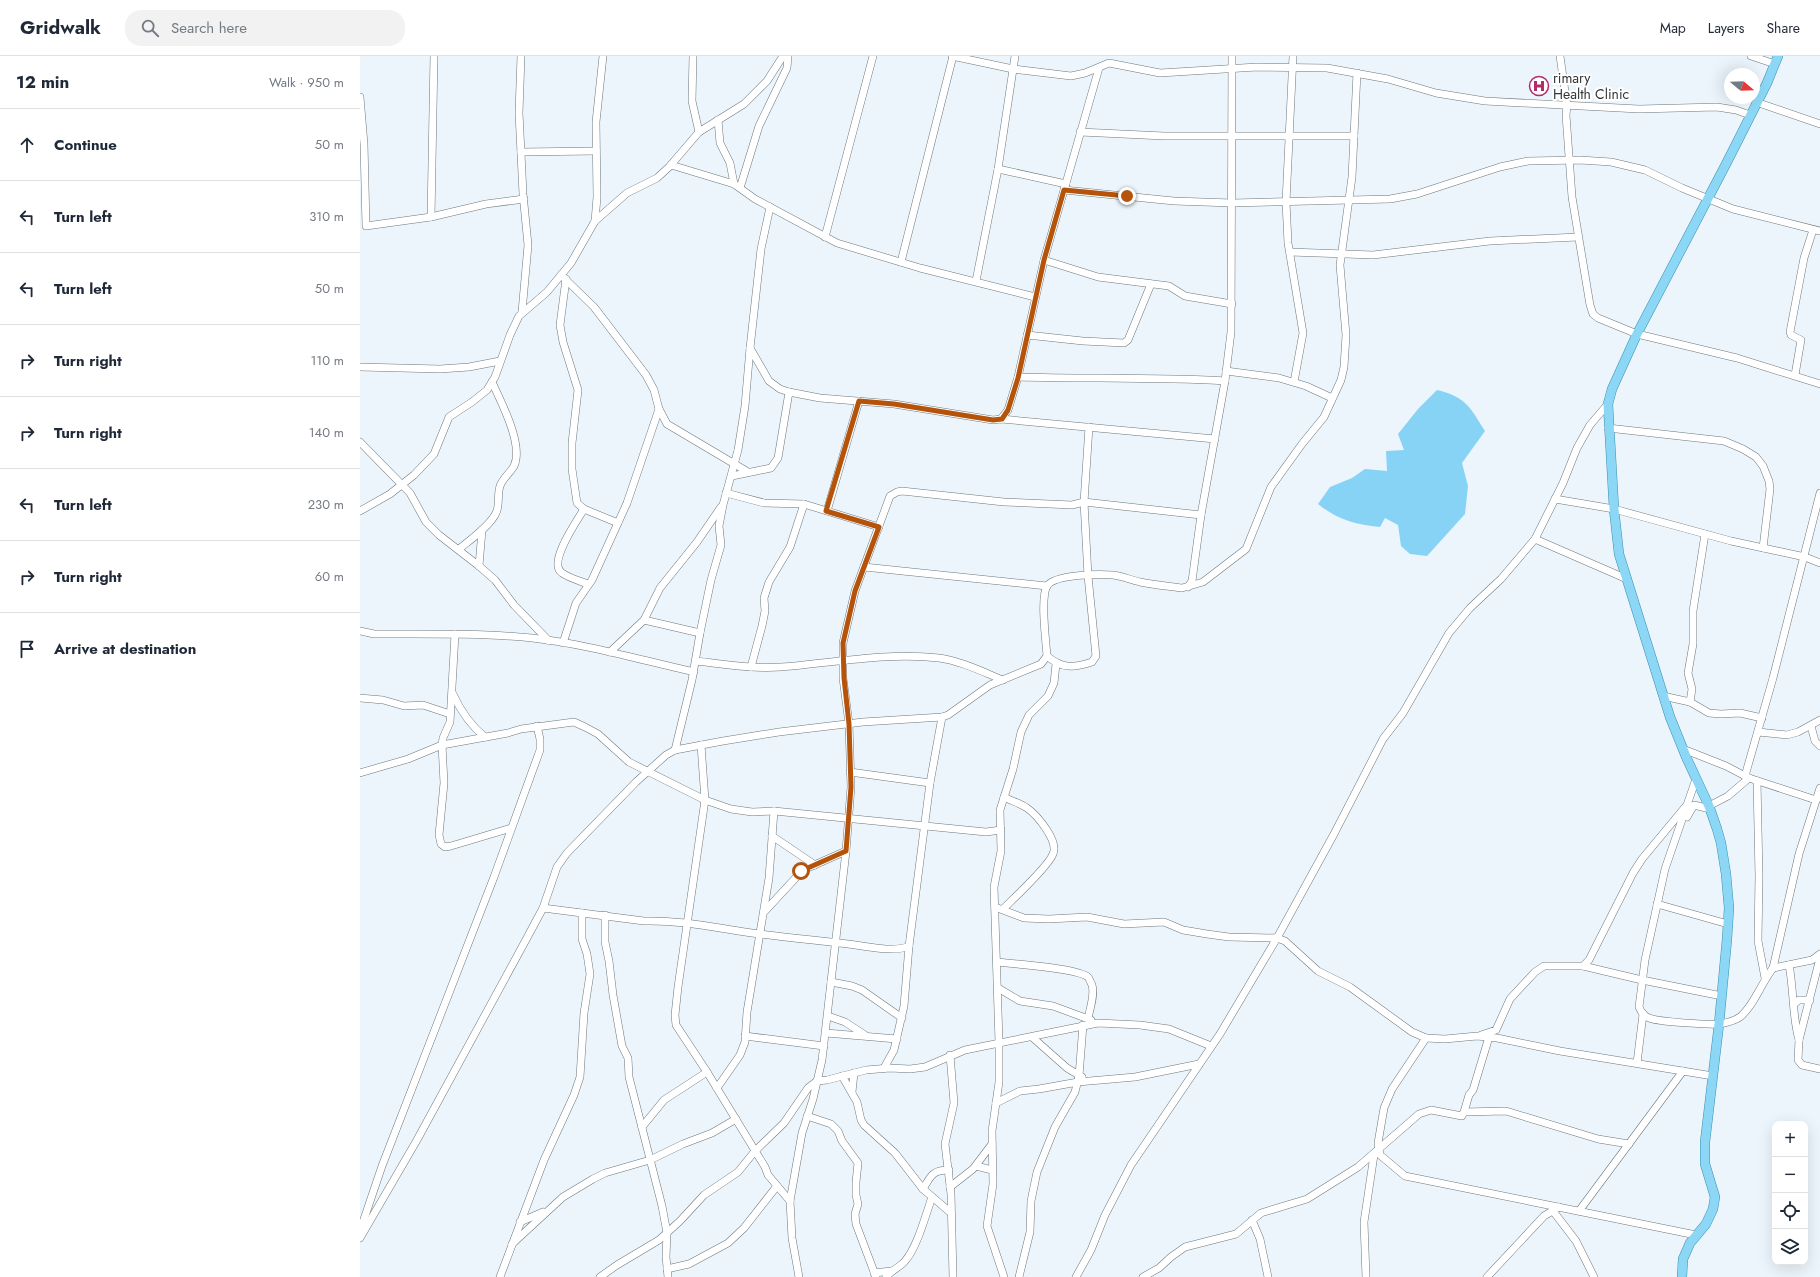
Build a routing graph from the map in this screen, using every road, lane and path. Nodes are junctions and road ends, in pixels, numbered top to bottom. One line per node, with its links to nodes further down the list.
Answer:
1 (434, 56): 48 (street)
2 (521, 56): 36 (street)
3 (603, 56): 35 (street)
4 (693, 56): 30 (street)
5 (783, 56): 28 (street)
6 (788, 56): 40 (street)
7 (873, 56): 52 (street)
8 (953, 56): 18 (street); 57 (street)
9 (1015, 56): 18 (street)
10 (1232, 56): 19 (street)
11 (1293, 56): 16 (street)
12 (1560, 56): 25 (street)
13 (1750, 56): 15 (street)
14 (1116, 60): 17 (street); 19 (street)
15 (1777, 60): 21 (main road)
16 (1292, 67): 19 (street); 20 (street); 32 (street)
17 (1099, 68): 18 (street); 31 (street)
18 (1012, 69): 39 (street)
19 (1232, 69): 33 (street)
20 (1357, 72): 25 (street); 34 (street)
21 (1760, 94)
22 (360, 97): 26 (street)
23 (1760, 103): 29 (street)
24 (1755, 104): 27 (main road)
25 (1567, 106): 27 (street); 37 (street)
26 (361, 109): 50 (street)
27 (1750, 115): 43 (main road)
28 (718, 120): 30 (street); 40 (street)
29 (1820, 124)
30 (699, 132): 38 (street)
31 (1080, 132): 33 (street); 41 (street)
32 (1289, 135): 33 (street); 34 (street); 45 (street)
33 (1232, 136): 46 (street)
34 (1354, 136): 44 (street)
35 (596, 151): 36 (street); 49 (street)
36 (521, 152): 42 (street)
37 (1568, 159): 43 (street); 44 (street); 53 (street)
38 (671, 165): 40 (street); 49 (street)
39 (998, 169): 41 (street); 59 (street)
40 (737, 186): 47 (street)
41 (1065, 187): 46 (street); 56 (street)
42 (524, 199): 48 (street); 63 (street)
43 (1707, 199): 51 (street); 64 (main road)
44 (1349, 200): 45 (street); 55 (street)
45 (1286, 202): 46 (street); 54 (street)
46 (1232, 203): 62 (street)
47 (770, 207): 52 (street); 66 (street)
48 (431, 217): 50 (street)
49 (595, 222): 58 (street)
50 (363, 226)
51 (1816, 231): 70 (street)
52 (825, 237): 57 (street)
53 (1578, 237): 55 (street); 64 (street)
54 (1290, 252): 55 (street); 74 (street)
55 (1342, 254): 77 (street)
56 (1044, 260): 60 (street); 61 (street)
57 (902, 262): 59 (street)
58 (564, 277): 63 (street); 80 (street); 96 (street)
59 (976, 281): 61 (street)
60 (1151, 284): 62 (street); 65 (street)
61 (1035, 297): 65 (street)
62 (1232, 304): 69 (street)
63 (522, 312): 67 (street)
64 (1637, 334): 70 (street); 79 (main road)
65 (1027, 336): 71 (street)
66 (750, 348): 76 (street); 86 (street)
67 (500, 361): 68 (street); 73 (street)
68 (360, 367)
69 (1226, 371): 72 (street); 74 (street)
70 (1795, 376): 75 (street)
71 (1018, 378): 72 (street); 81 (street)
72 (1225, 381): 84 (street)
73 (492, 382): 89 (street); 103 (street)
74 (1294, 382): 77 (street)
75 (1820, 384)
76 (789, 392): 78 (street); 87 (street)
77 (1332, 398): 116 (street)
78 (859, 401): 81 (street); 99 (street)
79 (1608, 404): 83 (main road); 92 (street)
80 (659, 409): 86 (street); 101 (street)
81 (1002, 419): 82 (street)
82 (1089, 427): 84 (street); 93 (street)
83 (1608, 428): 97 (main road); 106 (street)
84 (1215, 440): 100 (street)
85 (360, 442): 89 (street)
86 (734, 466): 87 (street); 88 (street)
87 (748, 472): 88 (street)
88 (732, 476): 90 (street)
89 (402, 485): 98 (street); 107 (street)
90 (726, 493): 94 (street); 95 (street)
91 (1820, 493): 108 (street)
92 (1555, 499): 97 (street); 105 (street)
93 (1084, 502): 100 (street); 102 (street); 112 (street)
94 (804, 504): 99 (street); 128 (street)
95 (722, 505): 117 (street); 119 (street)
96 (584, 509): 101 (street); 114 (street)
97 (1614, 509): 104 (street); 113 (main road)
98 (360, 511)
99 (826, 511): 102 (street)
100 (1201, 515): 116 (street)
101 (618, 523): 114 (street)
102 (879, 527): 111 (street)
103 (482, 530): 107 (street); 110 (street)
104 (1705, 534): 106 (street); 134 (street)
105 (1535, 539): 113 (street); 181 (street)
106 (1763, 548): 108 (street)
107 (459, 549): 110 (street)
108 (1805, 557): 109 (street); 137 (street)
109 (1820, 563)
110 (479, 566): 121 (street)
111 (864, 567): 115 (street); 125 (street)
112 (1088, 576): 115 (street); 116 (street); 127 (street)
113 (1627, 579): 132 (main road)
114 (588, 584): 122 (street)
115 (1047, 586): 124 (street)
116 (1188, 587)
117 (644, 620): 119 (street); 123 (street)
118 (361, 633): 120 (street)
119 (700, 633): 126 (street)
120 (455, 634): 121 (street); 131 (street)
121 (549, 641): 122 (street)
122 (563, 643): 123 (street)
123 (610, 652): 129 (street)
124 (1047, 656): 127 (street); 130 (street)
125 (843, 660): 128 (street); 130 (street); 139 (street)
126 (696, 661): 128 (street); 129 (street)
127 (1056, 664): 157 (street)
128 (751, 667)
129 (694, 672): 148 (street)
130 (1003, 680): 136 (street)
131 (453, 694): 135 (street); 143 (street)
132 (1663, 696): 134 (street); 147 (main road)
133 (360, 698): 135 (street)
134 (1690, 702): 137 (street)
135 (450, 714): 144 (street)
136 (942, 717): 139 (street); 155 (street)
137 (1762, 718): 142 (street)
138 (1820, 720): 141 (street)
139 (849, 724): 145 (street); 150 (street)
140 (537, 726): 143 (street); 149 (street); 166 (street)
141 (1811, 726): 142 (street); 146 (street)
142 (1758, 732): 152 (street)
143 (485, 737): 144 (street)
144 (442, 745): 151 (street); 166 (street)
145 (702, 745): 148 (street); 159 (street)
146 (1820, 746)
147 (1683, 749): 152 (street); 153 (main road)
148 (675, 750): 149 (street)
149 (647, 772): 159 (street); 173 (street)
150 (850, 772): 155 (street); 163 (street)
151 (360, 774)
152 (1747, 777): 154 (street); 161 (street)
153 (1696, 779): 160 (street); 161 (main road)
154 (1757, 781): 158 (street); 190 (street)
155 (930, 783): 164 (street)
156 (1820, 788): 158 (street)
157 (1004, 797): 167 (street); 174 (street)
158 (1818, 799): 189 (street)
159 (704, 800): 162 (street); 178 (street)
160 (1688, 803): 165 (street); 188 (street)
161 (1709, 807): 165 (street); 179 (main road)
162 (774, 811): 163 (street); 168 (street)
163 (849, 818): 164 (street); 169 (street)
164 (924, 826): 167 (street); 183 (street)
165 (1681, 827): 171 (street)
166 (511, 828): 254 (street)
167 (1001, 830): 172 (street)
168 (772, 836): 170 (street); 175 (street)
169 (846, 851): 170 (street); 182 (street)
170 (815, 864): 175 (street)
171 (1657, 904): 179 (street); 191 (street)
172 (995, 907): 174 (street); 186 (street)
173 (543, 908): 176 (street); 257 (street)
174 (1003, 909): 181 (street)
175 (765, 912): 180 (street)
176 (582, 913): 177 (street); 253 (street)
177 (606, 915): 178 (street); 234 (street)
178 (688, 924): 180 (street); 222 (street)
179 (1728, 924): 194 (main road)
180 (758, 934): 182 (street); 206 (street)
181 (1277, 938): 210 (street); 215 (street)
182 (835, 942): 183 (street); 192 (street)
183 (909, 946): 199 (street)
184 (1820, 954): 187 (street)
185 (1820, 958): 195 (street)
186 (997, 962): 193 (street); 200 (street)
187 (1789, 965): 189 (street); 196 (street)
188 (1583, 966): 191 (street); 207 (street)
189 (1774, 968): 190 (street)
190 (1765, 978): 202 (street)
191 (1642, 980): 194 (street); 197 (street)
192 (831, 982): 198 (street); 199 (street)
193 (998, 988): 200 (street); 213 (street)
194 (1722, 996): 202 (main road)
195 (1810, 1000): 196 (street); 212 (street)
196 (1794, 1004): 212 (street)
197 (1643, 1014): 202 (street); 217 (street)
198 (828, 1016): 204 (street); 205 (street)
199 (902, 1018): 211 (street)
200 (1088, 1018): 201 (street)
201 (1098, 1024): 203 (street); 215 (street)
202 (1719, 1024): 225 (main road)
203 (1083, 1025): 208 (street); 226 (street)
204 (826, 1033): 205 (street); 214 (street)
205 (865, 1035): 211 (street)
206 (745, 1036): 214 (street); 228 (street)
207 (1477, 1036): 209 (street); 210 (street)
208 (1032, 1037): 213 (street); 226 (street)
209 (1489, 1037): 217 (street); 231 (street)
210 (1426, 1038): 238 (street)
211 (897, 1039): 219 (street)
212 (1800, 1040): 220 (street)
213 (999, 1042): 216 (street); 230 (street)
214 (824, 1046): 227 (street)
215 (1211, 1046): 218 (street)
216 (950, 1055): 219 (street); 241 (street)
217 (1637, 1063): 221 (street)
218 (1199, 1064): 226 (street); 263 (street)
219 (884, 1068): 223 (street)
220 (1820, 1069)
221 (1683, 1071): 225 (street); 236 (street)
222 (707, 1072): 228 (street); 234 (street)
223 (854, 1073): 224 (street); 229 (street)
224 (842, 1076): 227 (street); 229 (street)
225 (1713, 1076): 256 (main road)
226 (1078, 1079): 230 (street); 271 (street)
227 (817, 1081): 232 (street); 237 (street)
228 (717, 1088): 233 (street)
229 (852, 1092): 245 (street)
230 (996, 1103): 235 (street)
231 (1464, 1112): 236 (street); 238 (street)
232 (807, 1116): 247 (street); 261 (street)
233 (736, 1119): 237 (street); 239 (street)
234 (642, 1127): 239 (street)
235 (992, 1144): 240 (street); 242 (street)
236 (1629, 1144): 250 (street)
237 (755, 1151): 243 (street); 255 (street)
238 (1376, 1152): 248 (street); 252 (street); 274 (street)
239 (650, 1160): 249 (street); 255 (street)
240 (976, 1166): 242 (street); 244 (street)
241 (949, 1170): 244 (street); 245 (street)
242 (992, 1170): 270 (street)
243 (777, 1186): 247 (street); 259 (street)
244 (950, 1187): 251 (street)
245 (923, 1189): 246 (street)
246 (932, 1197): 251 (street); 260 (street)
247 (790, 1201): 267 (street)
248 (1556, 1209): 250 (street); 275 (street); 276 (street)
249 (547, 1210): 253 (street); 258 (street)
250 (1579, 1211): 256 (street)
251 (951, 1213): 269 (street)
252 (1252, 1220): 272 (street); 273 (street)
253 (520, 1222): 258 (street)
254 (360, 1232)
255 (667, 1233): 259 (street); 265 (street)
256 (1696, 1235): 262 (main road)
257 (360, 1238)
258 (512, 1244): 264 (street)
259 (667, 1269): 266 (street)
260 (891, 1271): 261 (street); 268 (street)
261 (875, 1275)
262 (1681, 1275)
263 (1079, 1276)
264 (500, 1277)
265 (600, 1277)
266 (668, 1277)
267 (799, 1277)
268 (886, 1277)
269 (953, 1277)
270 (1004, 1277)
271 (1019, 1277)
272 (1143, 1277)
273 (1268, 1277)
274 (1366, 1277)
275 (1487, 1277)
276 (1594, 1277)

